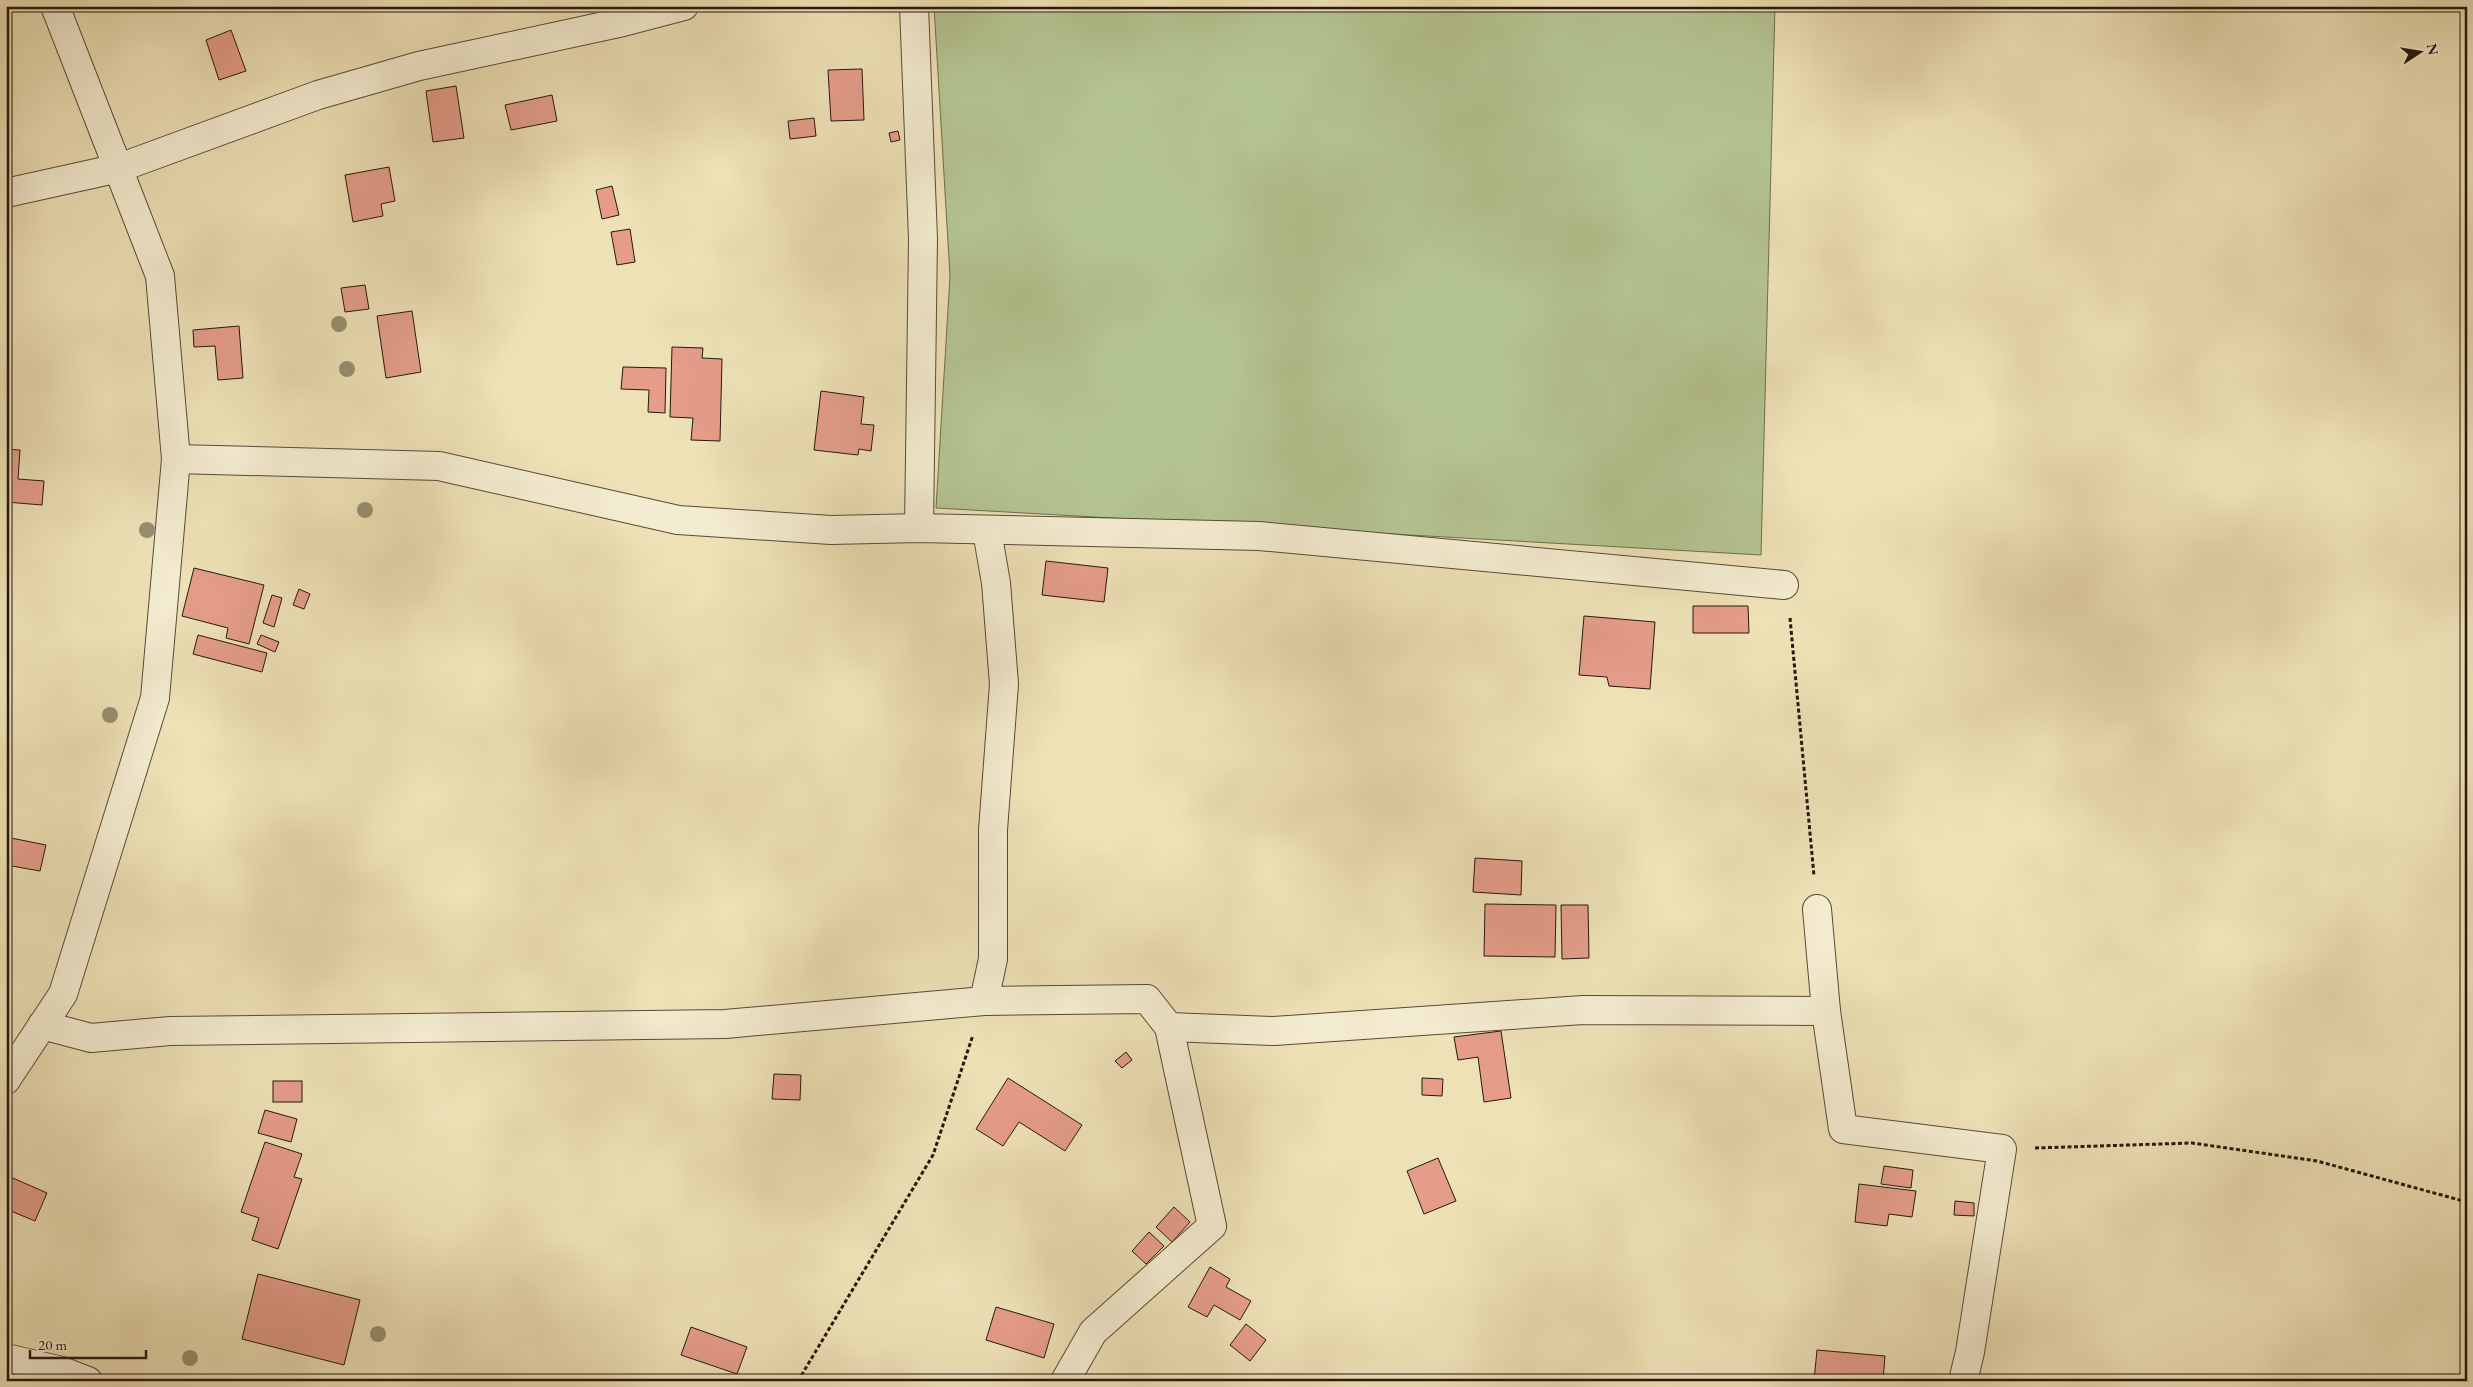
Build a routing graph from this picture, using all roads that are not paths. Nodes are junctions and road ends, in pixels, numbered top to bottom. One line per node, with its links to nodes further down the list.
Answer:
1 (55, 6): 4 (street)
2 (684, 6): 4 (street)
3 (914, 6): 7 (street)
4 (119, 168): 5 (street); 6 (street)
5 (6, 193)
6 (176, 460): 7 (street); 13 (street)
7 (919, 528): 8 (street)
8 (987, 531): 9 (street); 11 (street)
9 (1784, 586)
10 (1817, 909): 12 (street)
11 (984, 1001): 13 (street); 14 (street)
12 (1826, 1011): 14 (street); 20 (street)
13 (42, 1025): 15 (street)
14 (1169, 1027): 19 (street)
15 (14, 1057): 16 (street)
16 (6, 1080)
17 (6, 1358): 18 (street)
18 (88, 1381)
19 (1065, 1381)
20 (1963, 1381)

